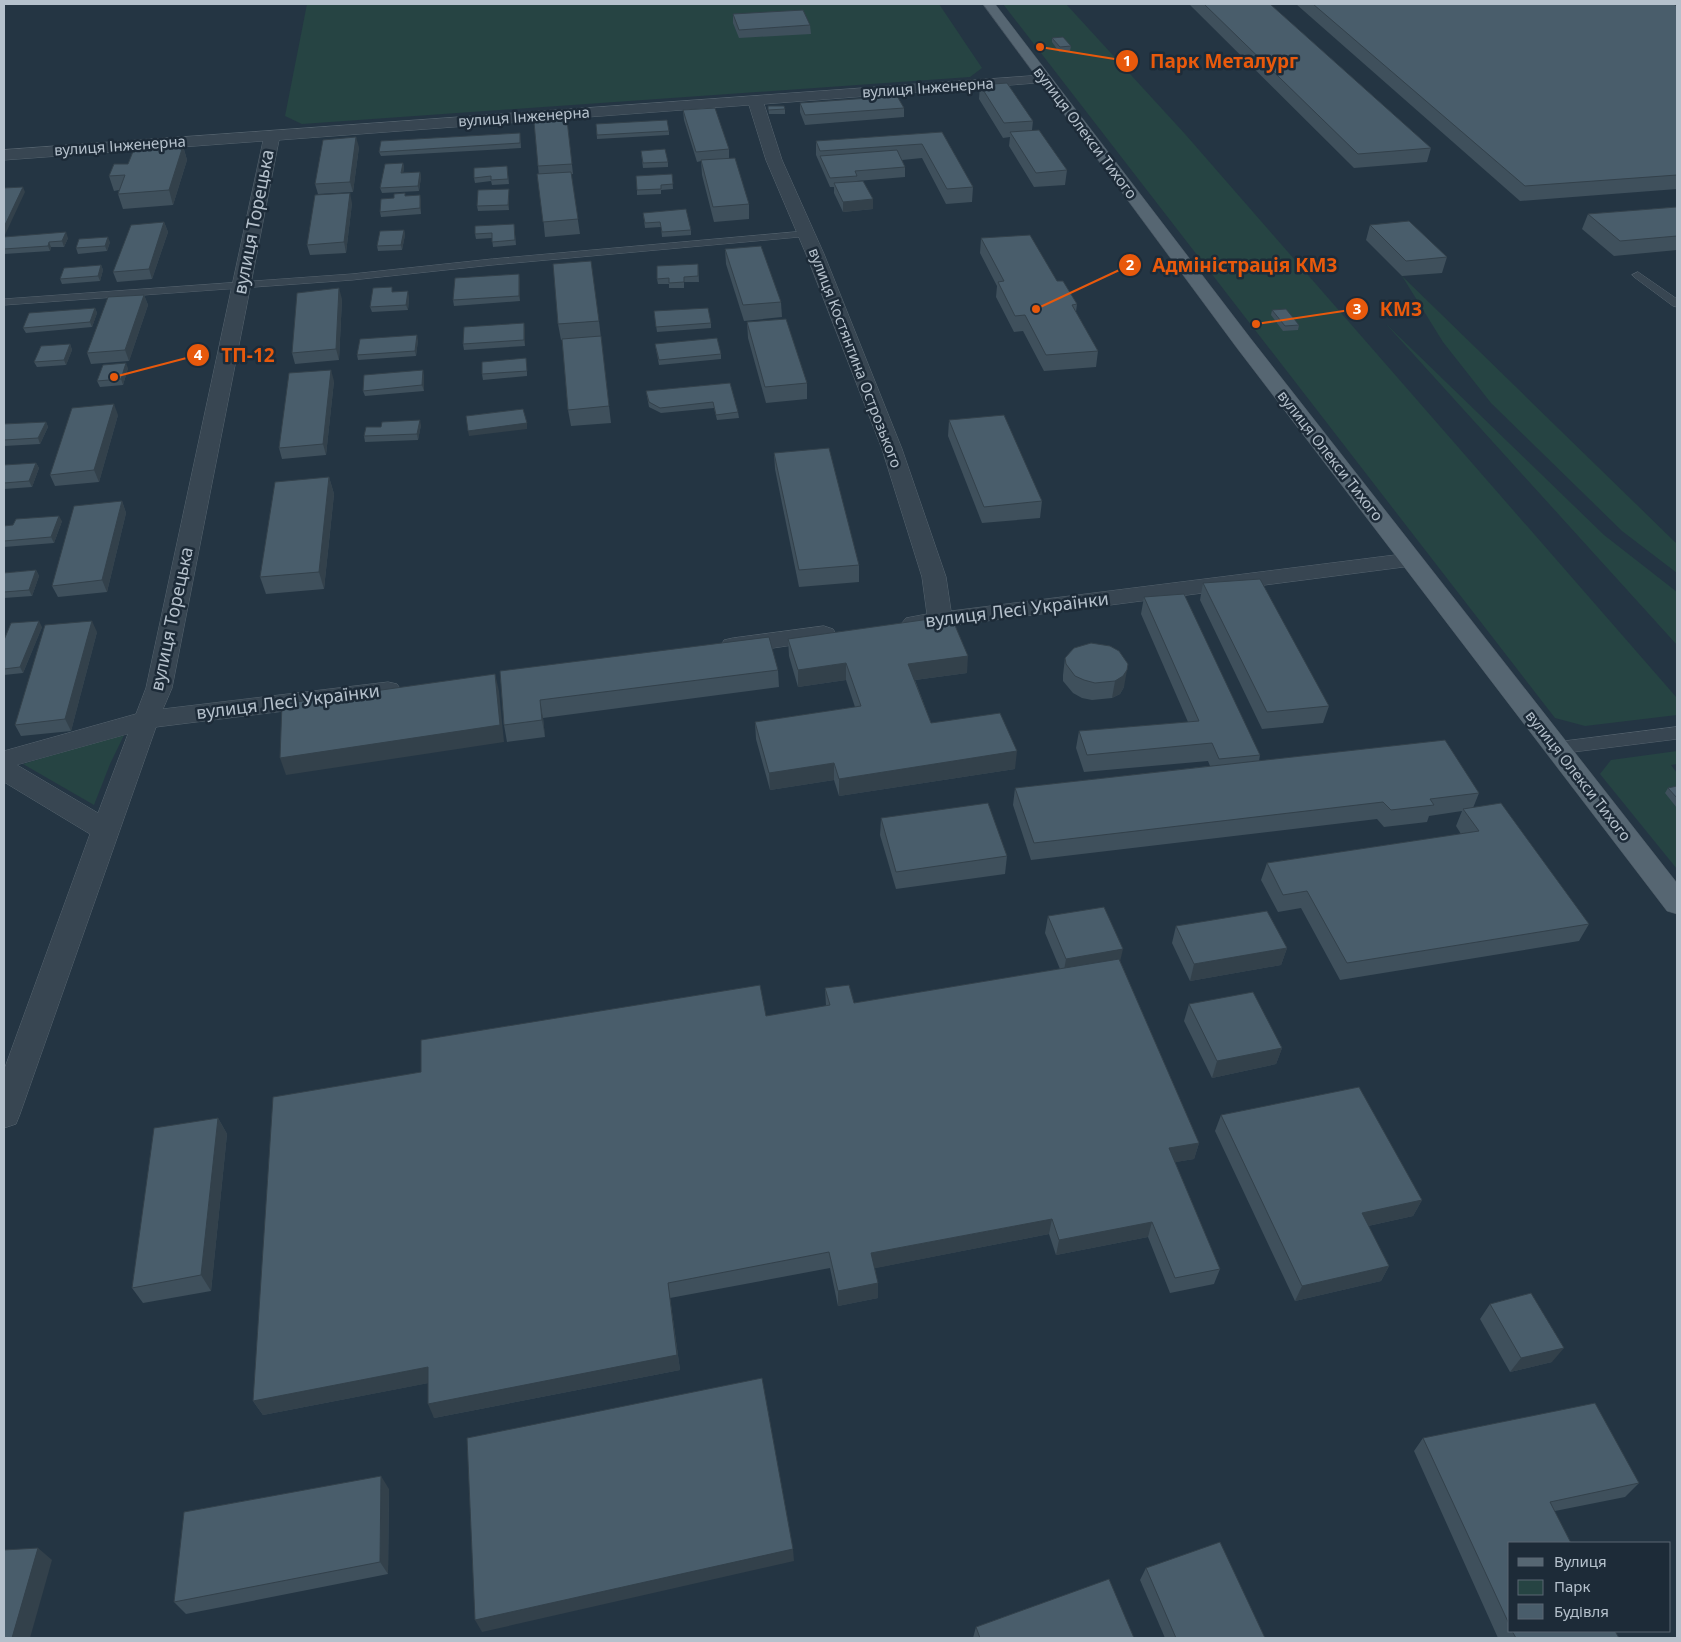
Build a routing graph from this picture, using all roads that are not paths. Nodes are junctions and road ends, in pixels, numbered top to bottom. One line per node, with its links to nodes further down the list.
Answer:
1 (989, 4): 2 (main road, вулиця Олекси Тихого)
2 (1044, 79): 3 (street, вулиця Інженерна); 11 (main road, вулиця Олекси Тихого)
3 (755, 100): 4 (street, вулиця Інженерна); 6 (street, вулиця Костянтина Острозького)
4 (272, 135): 5 (street, вулиця Інженерна); 8 (street, вулиця Торецька)
5 (4, 155)
6 (806, 234): 8 (lane); 12 (street, вулиця Костянтина Острозького)
7 (1638, 275): 10 (lane)
8 (241, 285): 9 (lane); 17 (street, вулиця Торецька)
9 (4, 302)
10 (1677, 304)
11 (1411, 560): 12 (street, вулиця Лесі Українки); 19 (main road, вулиця Олекси Тихого)
12 (940, 620): 13 (street, вулиця Лесі Українки)
13 (891, 626)
14 (851, 631): 15 (street)
15 (712, 649)
16 (414, 686): 17 (street, вулиця Лесі Українки)
17 (147, 720): 20 (street, вулиця Лесі Українки); 22 (street, вулиця Торецька)
18 (1677, 733): 19 (lane)
19 (1557, 748): 23 (main road, вулиця Олекси Тихого)
20 (4, 760)
21 (4, 770): 22 (street)
22 (105, 830): 24 (street, вулиця Торецька)
23 (1677, 903)
24 (4, 1114)

